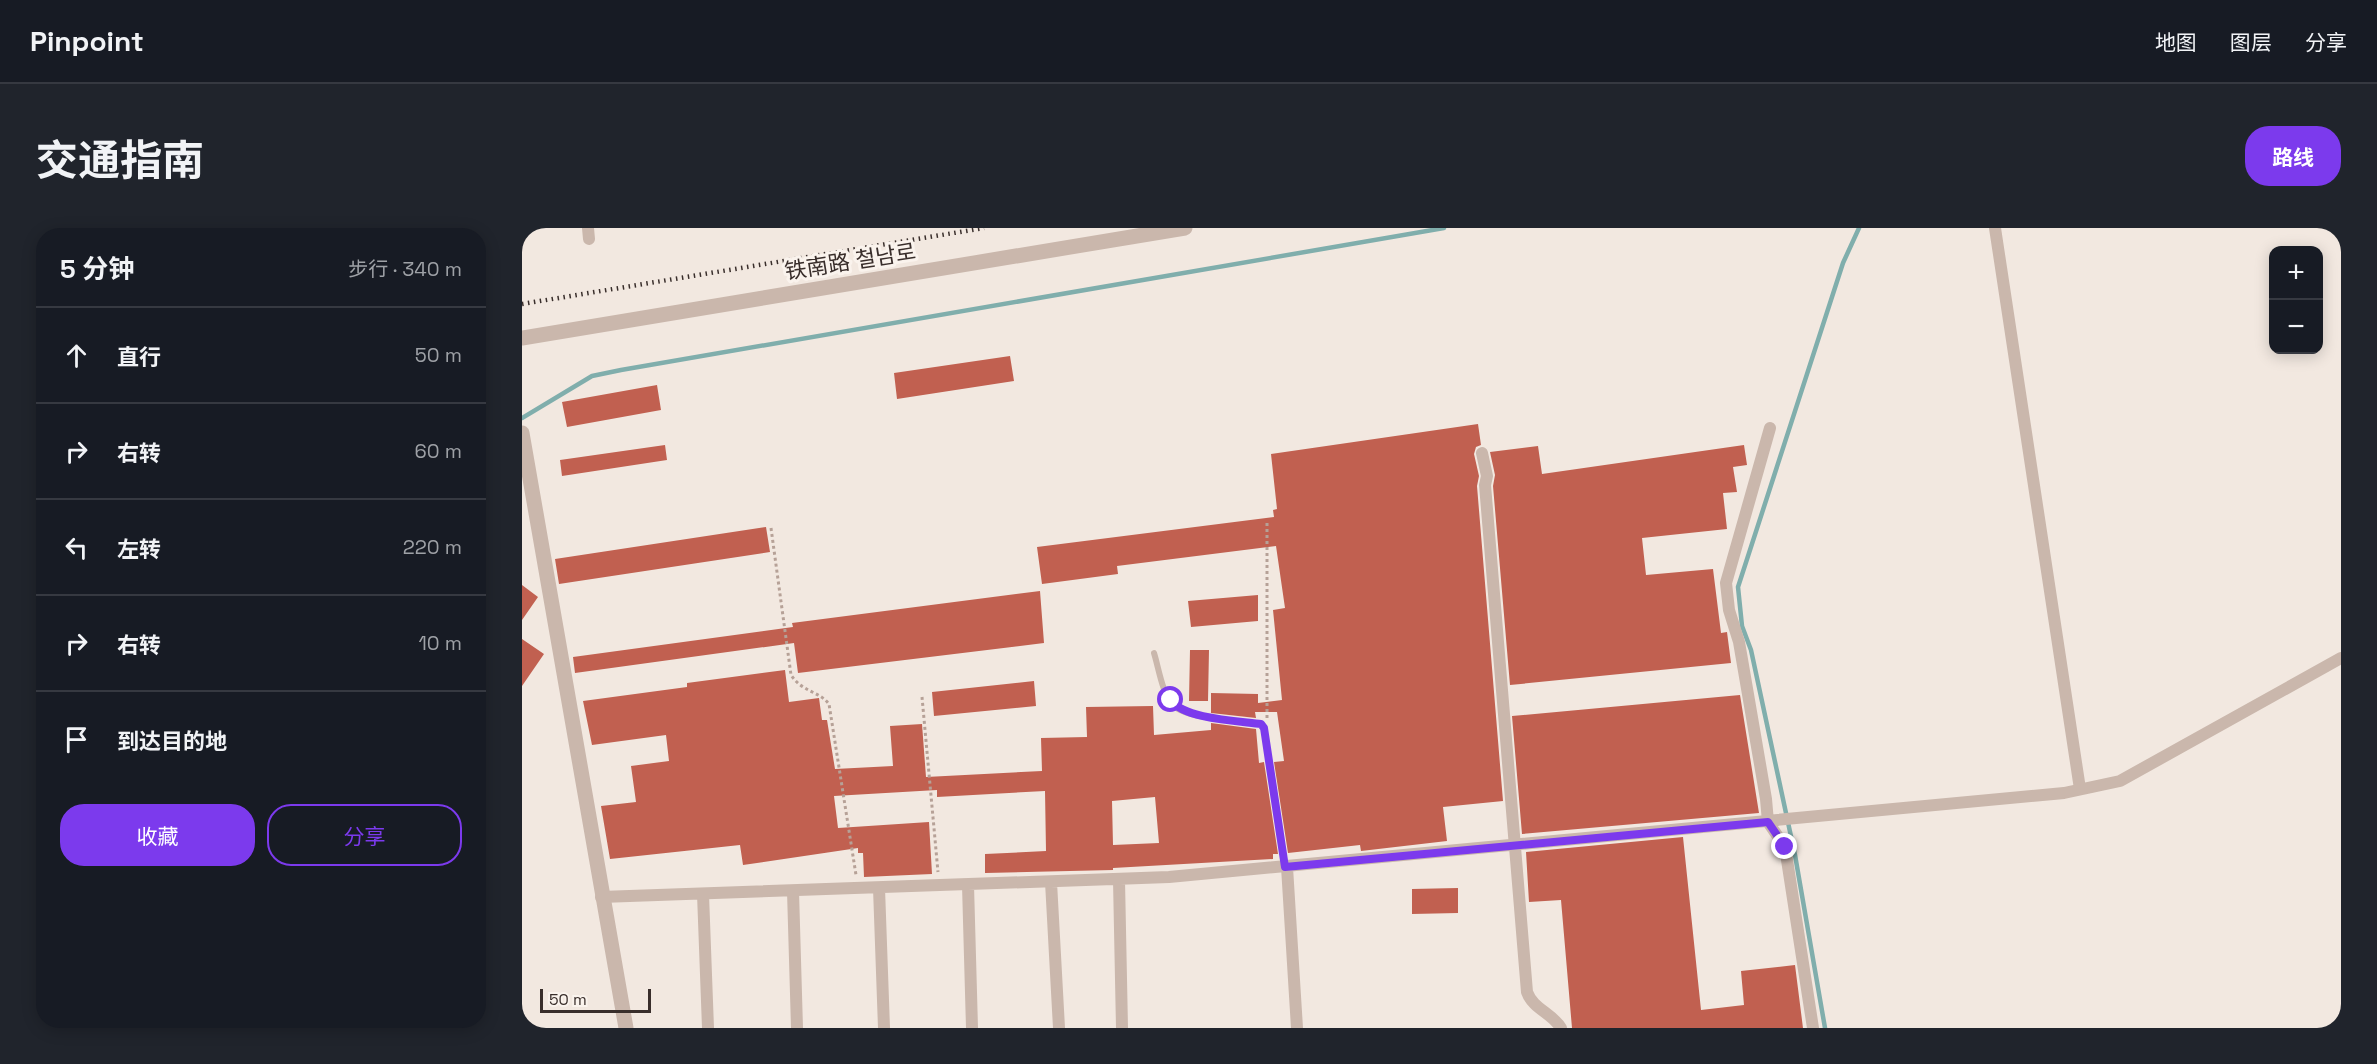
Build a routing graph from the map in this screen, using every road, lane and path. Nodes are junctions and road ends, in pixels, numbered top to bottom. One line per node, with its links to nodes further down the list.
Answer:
1 (1185, 228): 3 (street, 铁南路 철남로)
2 (1995, 228): 13 (street)
3 (522, 338)
4 (1770, 428): 14 (street)
5 (522, 433): 25 (street)
6 (1482, 453): 15 (street)
7 (1267, 523): 12 (path)
8 (771, 528): 21 (path)
9 (1154, 653): 12 (lane)
10 (2341, 658): 13 (street)
11 (922, 697): 20 (path)
12 (1264, 728): 16 (lane)
13 (2080, 789): 14 (street)
14 (1768, 822): 15 (street); 35 (street)
15 (1515, 846): 16 (street); 34 (street)
16 (1286, 867): 17 (street); 33 (street)
17 (1119, 880): 18 (street); 32 (street)
18 (1051, 882): 19 (street); 31 (street)
19 (968, 885): 20 (street); 30 (street)
20 (939, 886): 22 (street)
21 (858, 888): 22 (street); 23 (street)
22 (879, 888): 29 (street)
23 (793, 891): 24 (street); 28 (street)
24 (703, 894): 25 (street); 27 (street)
25 (601, 897): 26 (street)
26 (626, 1028)
27 (708, 1028)
28 (797, 1028)
29 (884, 1028)
30 (972, 1028)
31 (1059, 1028)
32 (1122, 1028)
33 (1298, 1028)
34 (1561, 1028)
35 (1813, 1028)

